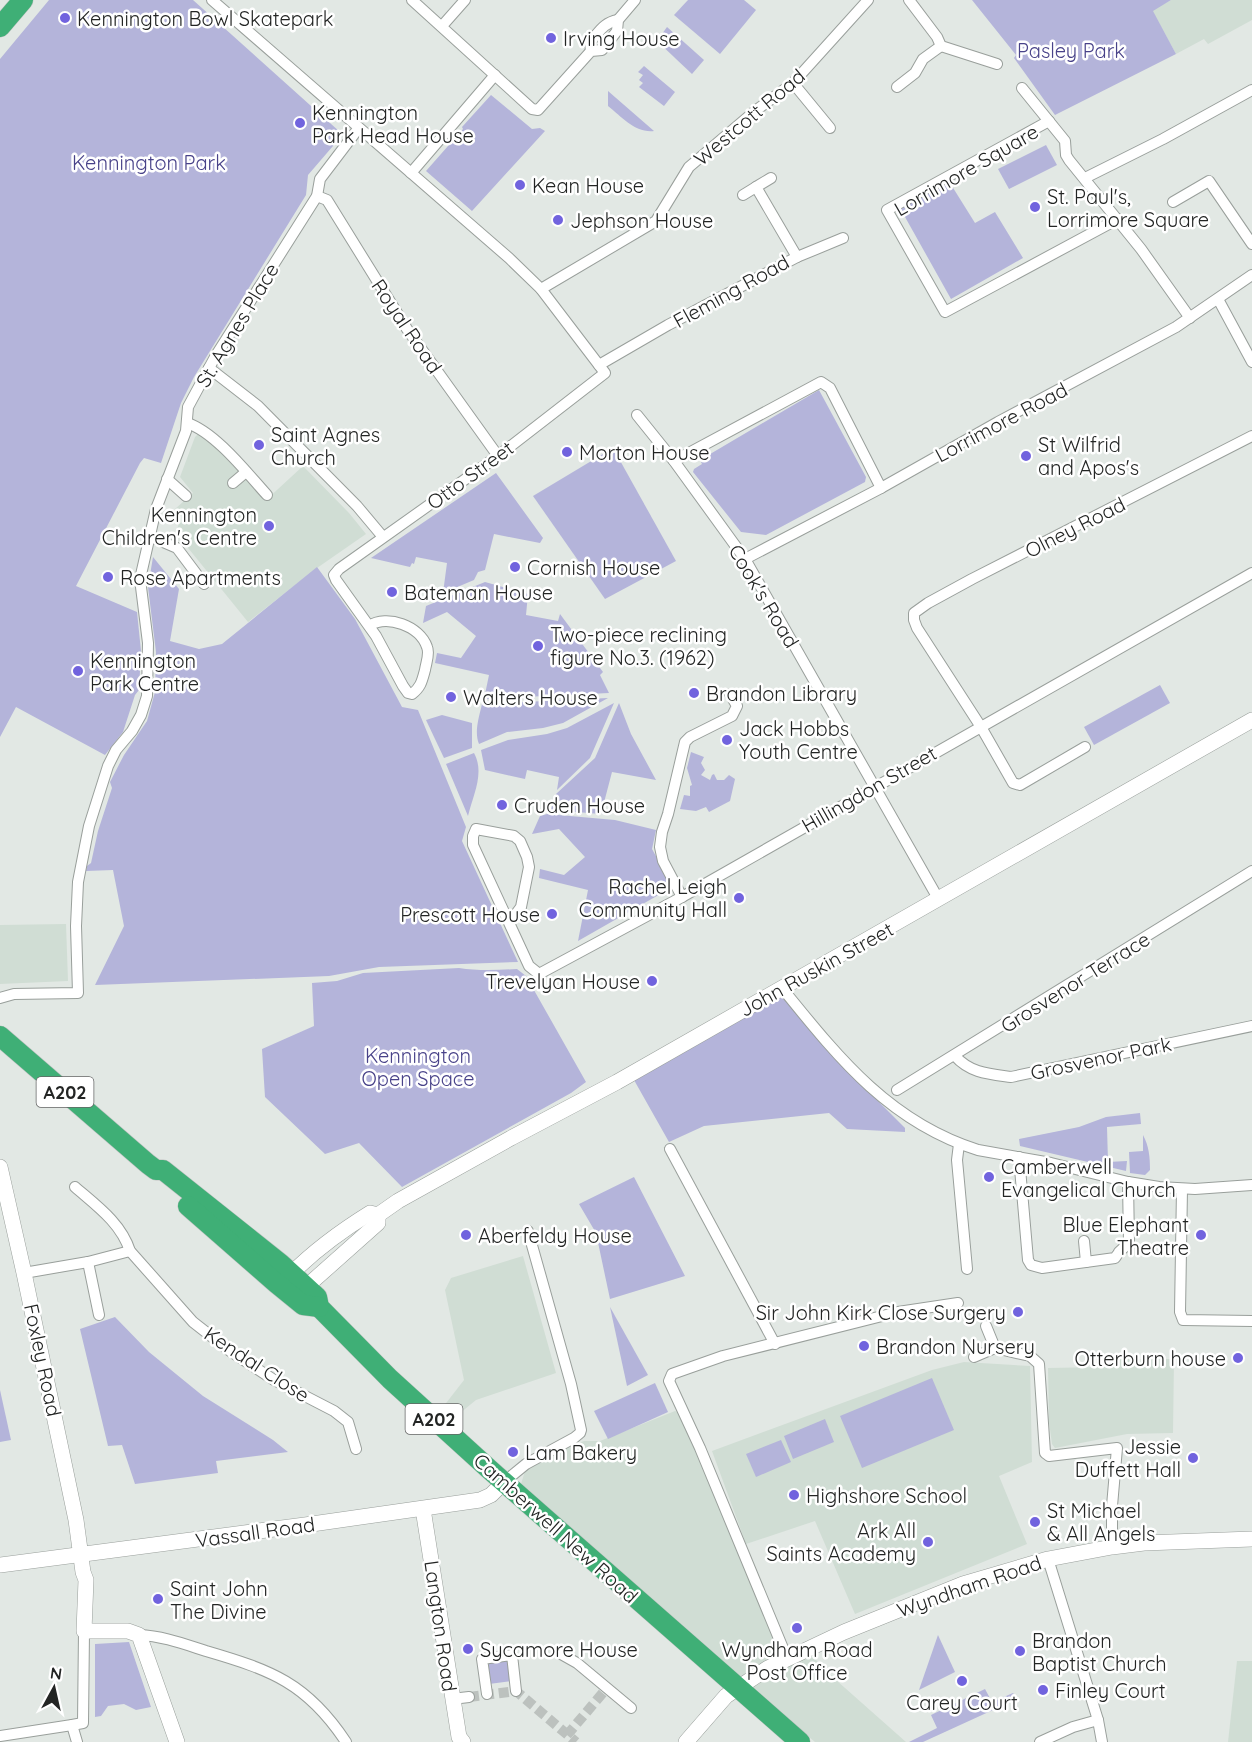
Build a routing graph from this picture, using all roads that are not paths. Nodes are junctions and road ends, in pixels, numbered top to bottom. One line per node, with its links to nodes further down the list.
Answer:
1 (23, 0): 9 (highway)
2 (212, 0): 19 (street)
3 (412, 0): 8 (street)
4 (465, 0): 8 (street)
5 (635, 0): 12 (street)
6 (868, 0): 13 (street, Westcott Road)
7 (909, 0): 10 (street)
8 (441, 26): 12 (street)
9 (0, 27)
10 (941, 46): 11 (street); 14 (street)
11 (997, 64)
12 (495, 75): 20 (street)
13 (793, 83): 18 (street); 32 (street, Westcott Road)
14 (897, 87)
15 (1022, 88): 17 (street)
16 (1252, 90): 22 (street)
17 (1049, 121): 22 (street, Lorrimore Square); 27 (street, Lorrimore Square)
18 (830, 128)
19 (358, 129): 20 (street); 25 (street, St. Agnes Place)
20 (411, 173): 32 (street)
21 (771, 178): 23 (street)
22 (1085, 178): 27 (street, Lorrimore Square)
23 (756, 187): 24 (street); 30 (street, Fleming Road)
24 (743, 195)
25 (317, 196): 36 (street, St. Agnes Place); 41 (street, Royal Road)
26 (1173, 202): 29 (street)
27 (1118, 219): 34 (street, Lorrimore Square)
28 (843, 238): 30 (street)
29 (1252, 244)
30 (796, 257): 37 (street, Fleming Road)
31 (1252, 275): 33 (street, Lorrimore Road)
32 (541, 289): 37 (street)
33 (1218, 299): 34 (street, Lorrimore Road); 35 (street)
34 (1190, 318): 46 (street, Lorrimore Road)
35 (1252, 362)
36 (209, 368): 39 (street, St. Agnes Place); 50 (street)
37 (602, 369): 41 (street, Otto Street)
38 (637, 415): 42 (street, Cook's Road)
39 (187, 423): 43 (street); 44 (street, St. Agnes Place)
40 (1252, 436): 57 (street, Olney Road)
41 (498, 456): 50 (street, Otto Street)
42 (674, 461): 46 (street); 51 (street, Cook's Road)
43 (246, 472): 45 (street); 47 (street)
44 (167, 480): 48 (street); 49 (street, St. Agnes Place)
45 (233, 483)
46 (881, 488): 51 (street, Lorrimore Road)
47 (267, 495)
48 (186, 496)
49 (149, 536): 53 (street); 66 (street, St. Agnes Place)
50 (383, 537): 54 (street, Otto Street)
51 (745, 559): 59 (street, Cook's Road)
52 (1252, 573): 57 (street, Hillingdon Street)
53 (204, 584)
54 (369, 626): 54 (street)
55 (730, 694): 61 (street)
56 (1252, 720): 62 (street, John Ruskin Street)
57 (981, 727): 58 (street); 59 (street, Hillingdon Street)
58 (1085, 747)
59 (874, 788): 61 (street, Hillingdon Street); 62 (street, Cook's Road)
60 (1252, 872): 70 (street, Grosvenor Terrace)
61 (682, 897): 63 (street, Hillingdon Street)
62 (939, 900): 64 (street, John Ruskin Street)
63 (510, 922): 63 (street, Hillingdon Street)
64 (782, 988): 72 (street); 88 (street, John Ruskin Street)
65 (0, 992): 66 (street)
66 (14, 994): 67 (street)
67 (0, 998)
68 (1252, 1026): 70 (street, Grosvenor Park)
69 (0, 1036): 88 (highway, Camberwell New Road / A202)
70 (955, 1056): 71 (street, Grosvenor Terrace)
71 (897, 1090)
72 (959, 1144): 74 (street); 86 (street)
73 (670, 1149): 93 (street)
74 (1019, 1157): 76 (street); 85 (street)
75 (0, 1167): 80 (street, Foxley Road)
76 (1128, 1182): 79 (street); 85 (street)
77 (1252, 1185): 79 (street)
78 (75, 1187): 83 (street, Kendal Close)
79 (1182, 1189): 91 (street)
80 (2, 1190): 87 (street, Foxley Road)
81 (528, 1231): 97 (street)
82 (1084, 1241): 85 (street)
83 (130, 1251): 84 (street); 96 (street, Kendal Close)
84 (88, 1262): 87 (street); 90 (street)
85 (1086, 1262)
86 (967, 1269)
87 (24, 1273): 102 (street, Foxley Road)
88 (295, 1285): 97 (highway, Camberwell New Road / A202)
89 (958, 1303): 93 (street)
90 (99, 1315)
91 (1252, 1321)
92 (986, 1326): 94 (street)
93 (775, 1344): 107 (street)
94 (995, 1348): 95 (street); 100 (street)
95 (974, 1357)
96 (356, 1449)
97 (504, 1482): 98 (street, Vassall Road); 108 (highway, Camberwell New Road / A202)
98 (423, 1509): 102 (street, Vassall Road); 112 (street, Langton Road)
99 (1252, 1539): 100 (street, Wyndham Road)
100 (1112, 1547): 101 (street, Wyndham Road)
101 (1048, 1559): 107 (street, Wyndham Road); 114 (street)
102 (82, 1562): 103 (street, Vassall Road); 104 (street, Foxley Road)
103 (0, 1565)
104 (84, 1631): 105 (street); 115 (street)
105 (139, 1635): 119 (street); 120 (street)
106 (561, 1654): 113 (street)
107 (787, 1658): 108 (street, Wyndham Road)
108 (738, 1688): 121 (street, Wyndham Road); 122 (highway, Camberwell New Road / A202)
109 (516, 1691): 110 (street)
110 (487, 1694)
111 (469, 1697): 112 (street)
112 (452, 1699): 117 (street, Langton Road)
113 (631, 1708)
114 (1098, 1720): 123 (street); 124 (street)
115 (72, 1725): 116 (street); 118 (street)
116 (0, 1736)
117 (458, 1740)
118 (77, 1742)
119 (177, 1742)
120 (346, 1742)
121 (687, 1742)
122 (800, 1742)
123 (1040, 1742)
124 (1102, 1742)

